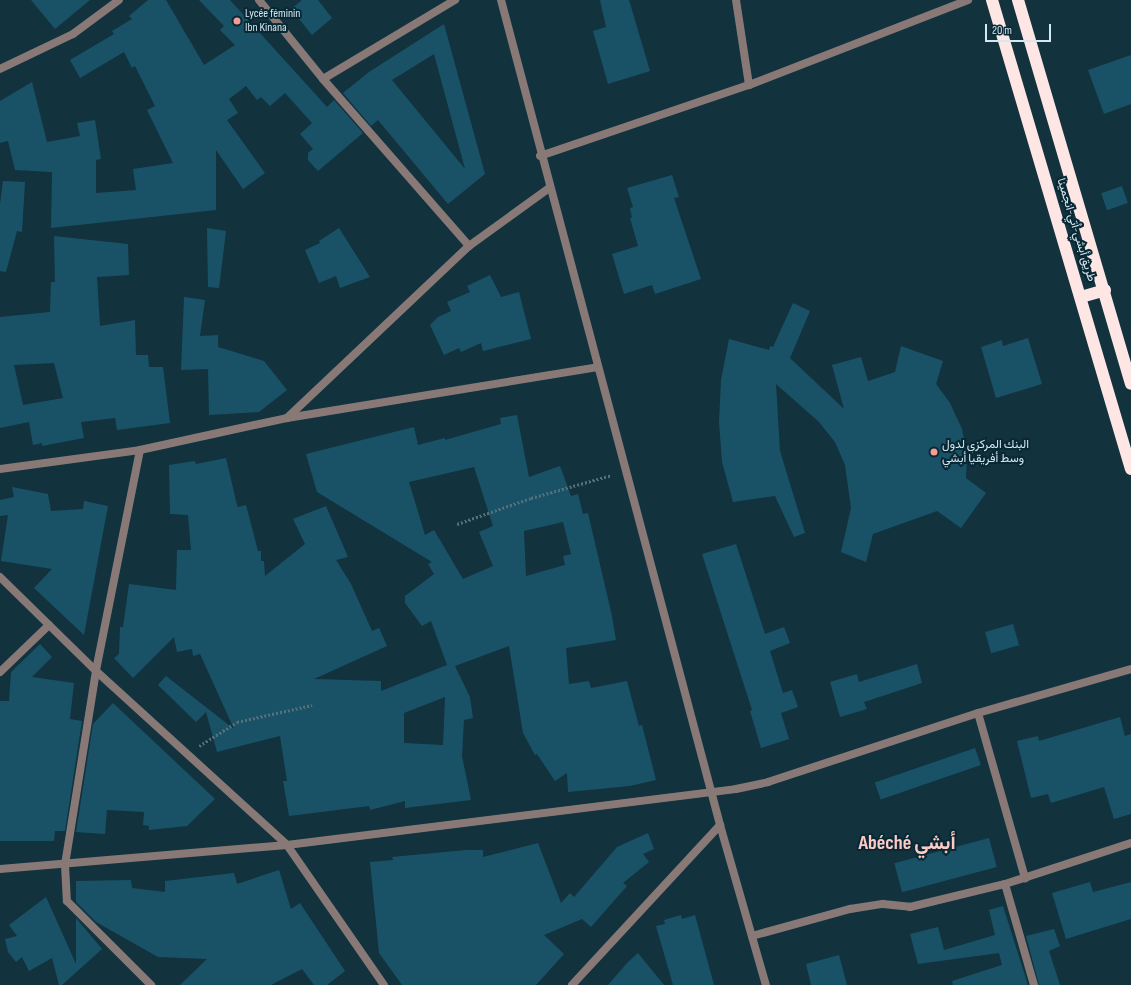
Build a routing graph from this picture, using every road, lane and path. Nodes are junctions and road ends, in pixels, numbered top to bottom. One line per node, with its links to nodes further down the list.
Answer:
1 (119, 0): 9 (street)
2 (259, 0): 10 (street)
3 (454, 0): 10 (street)
4 (501, 0): 12 (street)
5 (736, 0): 11 (street)
6 (968, 0): 11 (street)
7 (992, 0): 16 (highway, طريق أبشي-أتي-انجمينا)
8 (1018, 0): 15 (highway)
9 (0, 69)
10 (323, 79): 14 (street)
11 (749, 85): 12 (street)
12 (540, 156): 13 (street)
13 (549, 188): 14 (street); 17 (street)
14 (469, 246): 19 (street)
15 (1105, 290): 16 (highway); 18 (highway)
16 (1081, 297): 22 (highway, طريق أبشي-أتي-انجمينا)
17 (598, 367): 19 (street); 23 (street)
18 (1131, 384)
19 (287, 418): 20 (street)
20 (140, 450): 21 (street); 28 (street)
21 (0, 469)
22 (1131, 469)
23 (624, 471): 24 (path); 33 (street)
24 (457, 524)
25 (0, 577): 26 (street)
26 (49, 625): 28 (street); 29 (street)
27 (1131, 669): 31 (street)
28 (96, 671): 32 (street); 37 (street)
29 (0, 672)
30 (312, 705): 32 (path)
31 (978, 713): 33 (street); 39 (street)
32 (188, 755): 36 (street)
33 (711, 793): 34 (street); 36 (street)
34 (720, 825): 41 (street); 44 (street)
35 (1131, 843): 39 (street)
36 (287, 845): 37 (street); 43 (street)
37 (65, 865): 38 (street); 42 (street)
38 (0, 869)
39 (1025, 878): 40 (street)
40 (1005, 884): 41 (street); 46 (street)
41 (752, 936): 45 (street)
42 (151, 985)
43 (384, 985)
44 (572, 985)
45 (766, 985)
46 (1034, 985)

